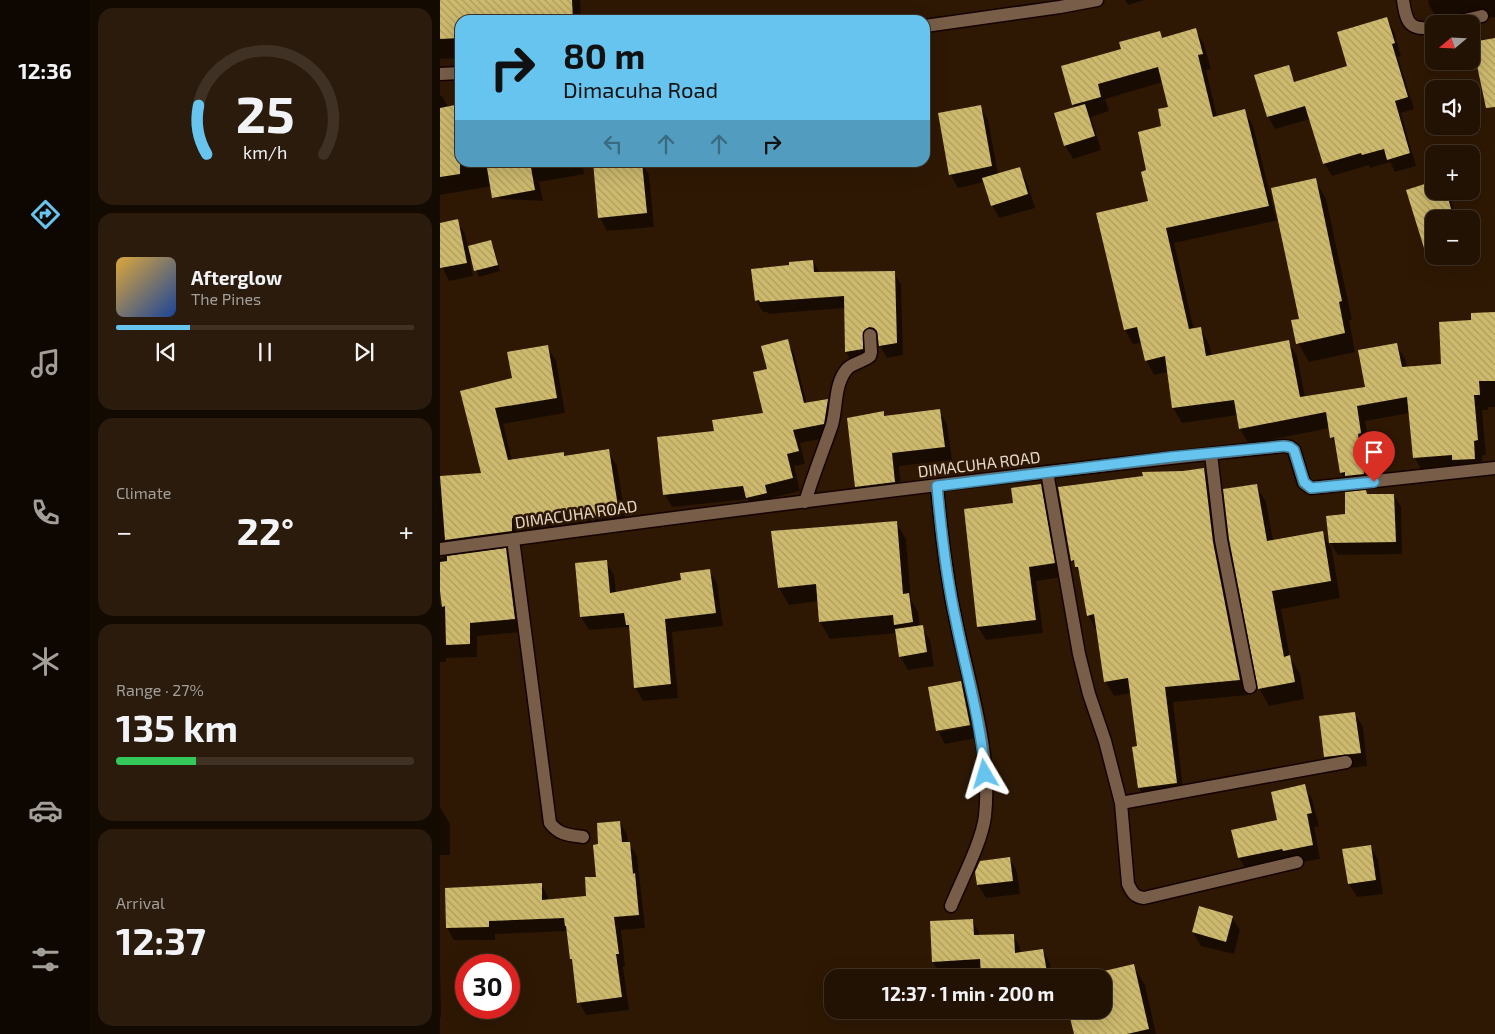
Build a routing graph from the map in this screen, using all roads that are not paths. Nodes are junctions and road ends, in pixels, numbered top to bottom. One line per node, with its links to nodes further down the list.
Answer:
1 (1097, 0): 3 (street)
2 (1403, 0): 4 (street)
3 (930, 25)
4 (1425, 28)
5 (455, 72): 6 (street)
6 (440, 74)
7 (870, 335): 12 (street)
8 (1210, 454): 9 (street, DIMACUHA ROAD); 10 (street, DIMACUHA ROAD); 15 (street)
9 (1495, 468)
10 (1046, 472): 11 (street, DIMACUHA ROAD); 17 (street)
11 (937, 486): 12 (street, DIMACUHA ROAD); 20 (street)
12 (805, 502): 13 (street, DIMACUHA ROAD)
13 (513, 539): 14 (street, DIMACUHA ROAD); 18 (street)
14 (440, 549)
15 (1250, 687)
16 (1346, 762): 17 (street)
17 (1121, 802): 19 (street)
18 (583, 837)
19 (1298, 862)
20 (951, 906)

